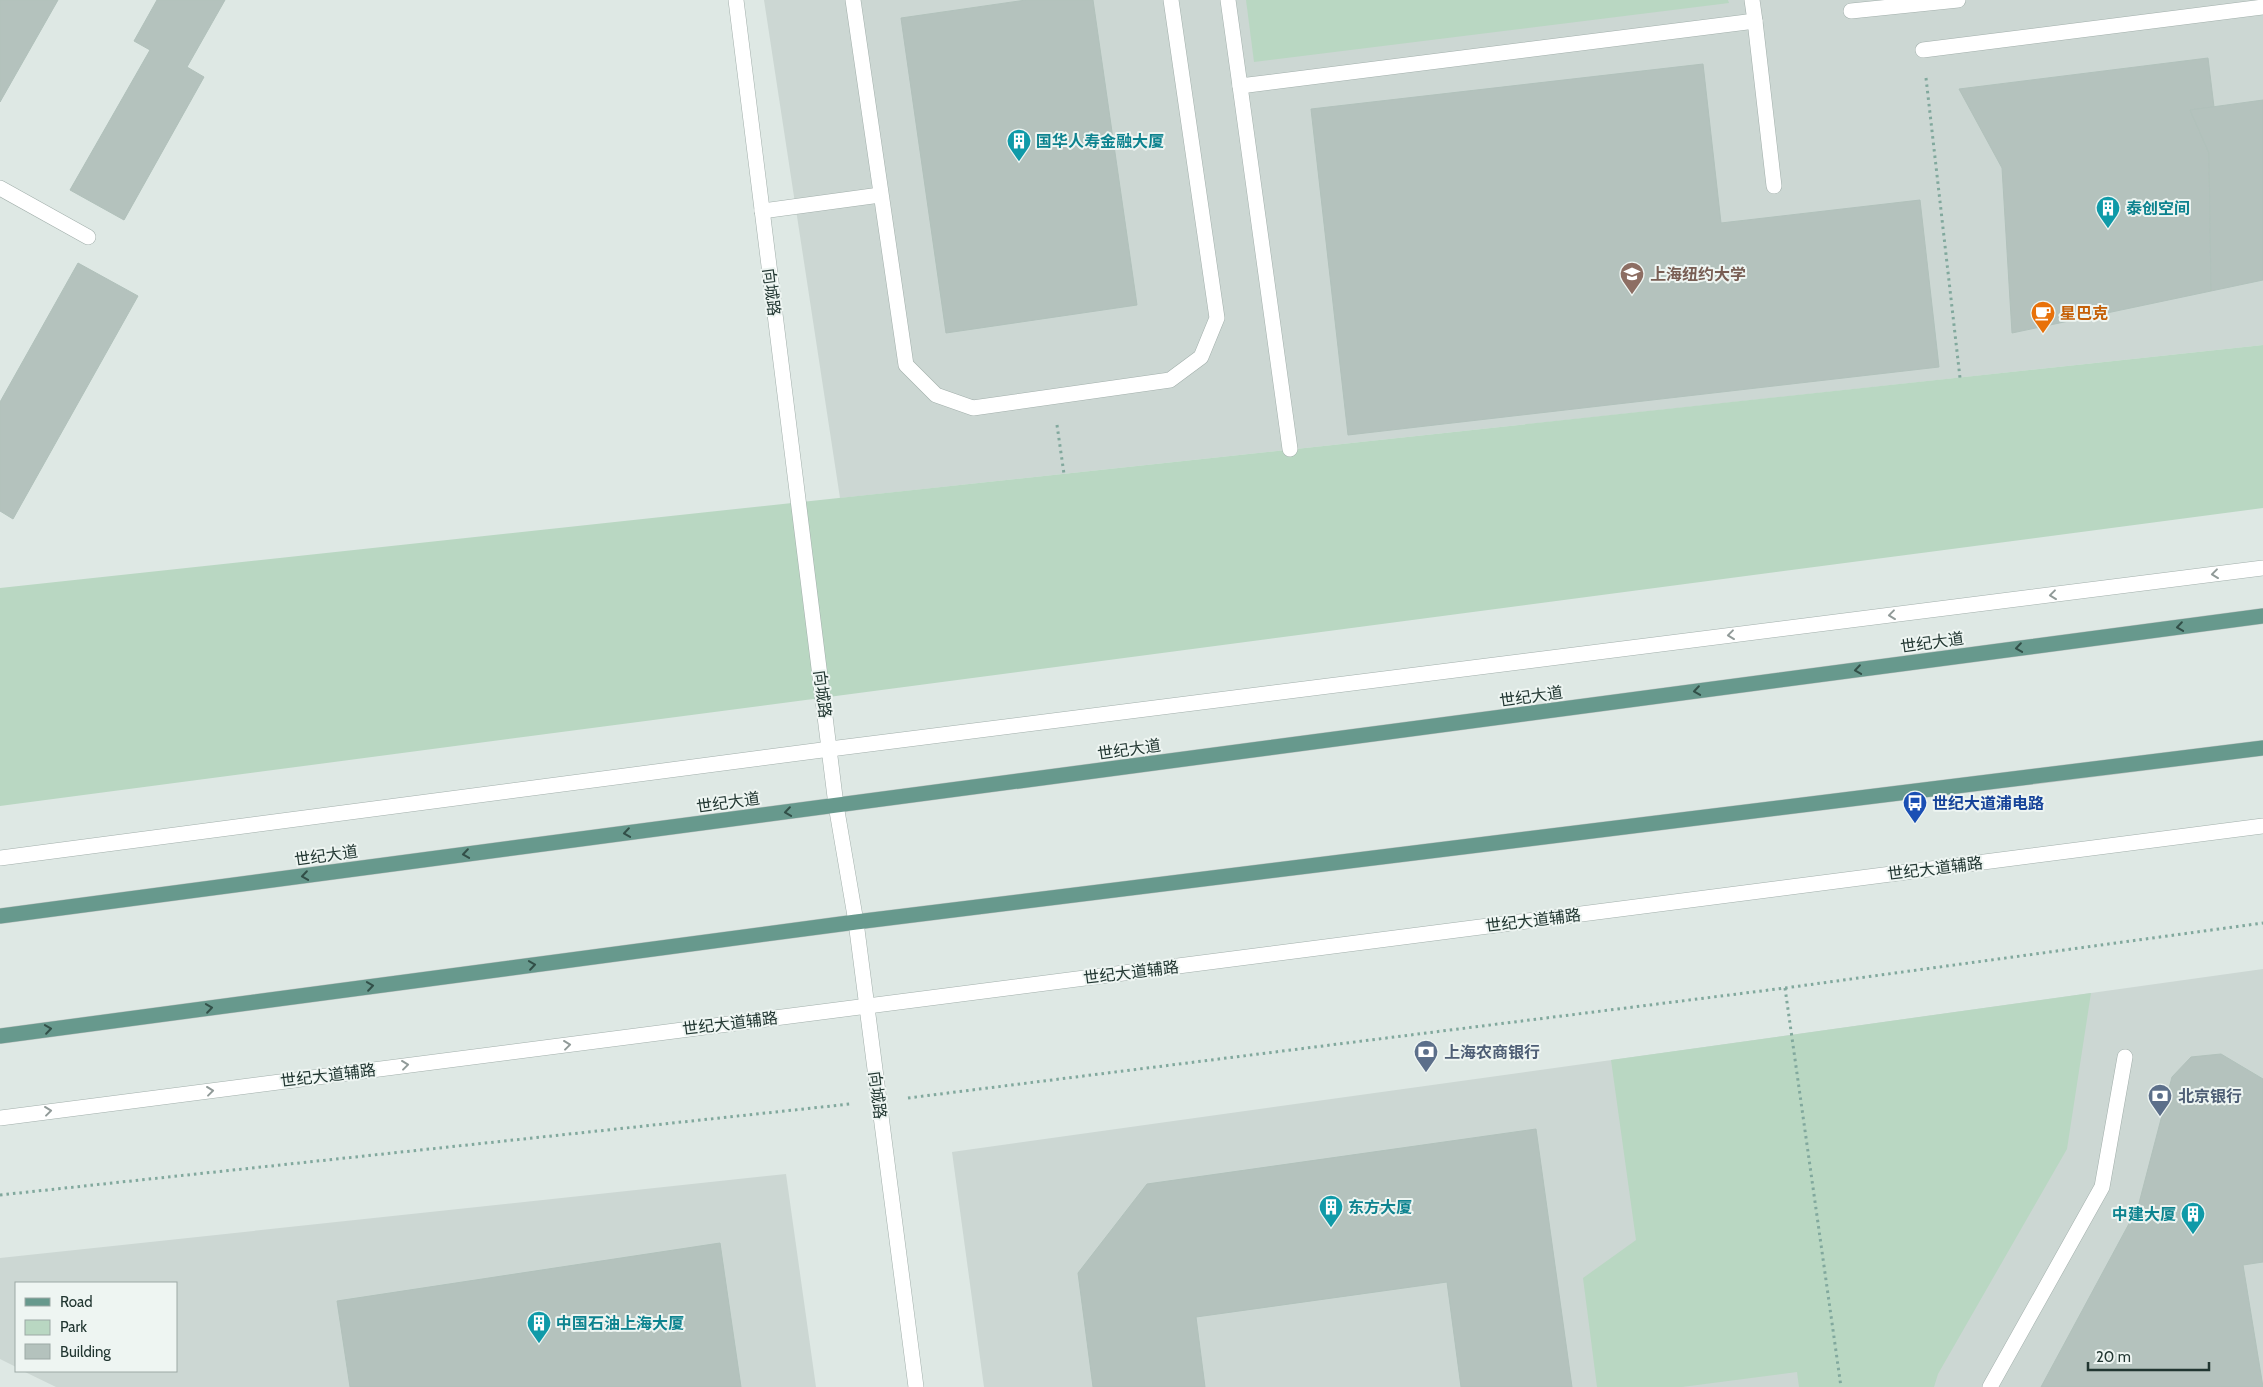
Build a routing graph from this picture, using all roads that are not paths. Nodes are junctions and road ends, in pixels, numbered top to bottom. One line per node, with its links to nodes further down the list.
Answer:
1 (736, 0): 15 (street, 向城路)
2 (852, 0): 14 (street)
3 (1171, 0): 14 (street)
4 (1228, 0): 11 (street)
5 (1752, 0): 9 (street)
6 (1958, 0): 8 (street)
7 (2263, 7): 10 (street)
8 (1850, 11)
9 (1755, 21): 11 (street); 12 (street)
10 (1923, 50)
11 (1240, 86): 17 (street)
12 (1774, 186)
13 (0, 188): 16 (street)
14 (880, 194): 15 (street)
15 (762, 211): 21 (street, 向城路)
16 (88, 237)
17 (1290, 450)
18 (2263, 568): 21 (street, one-way to 21)
19 (2263, 616): 22 (main road, 世纪大道, one-way to 22)
20 (2263, 748): 26 (main road)
21 (830, 749): 22 (street, 向城路); 24 (street)
22 (836, 805): 25 (main road, 世纪大道, one-way to 25); 26 (street, 向城路)
23 (2263, 826): 27 (street, 世纪大道辅路)
24 (0, 858)
25 (0, 916)
26 (856, 922): 27 (street, 向城路); 28 (main road, one-way to 26)
27 (867, 1006): 30 (street, 世纪大道辅路, one-way to 27); 31 (street, 向城路)
28 (0, 1036)
29 (2125, 1057): 32 (street)
30 (0, 1118)
31 (916, 1387)
32 (1990, 1387)

